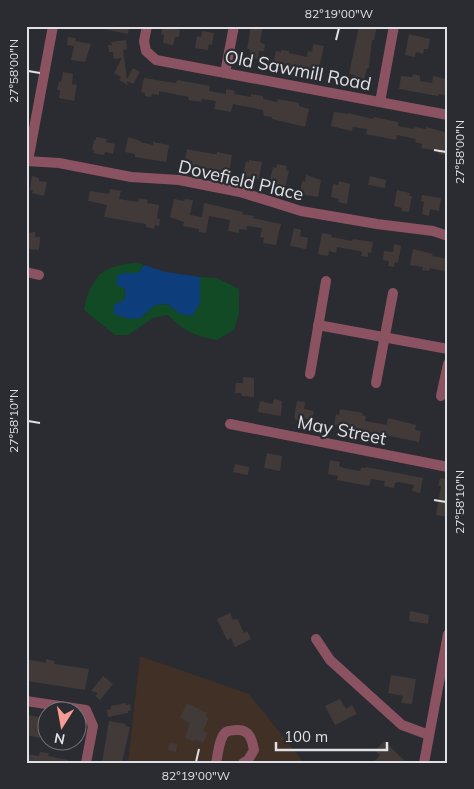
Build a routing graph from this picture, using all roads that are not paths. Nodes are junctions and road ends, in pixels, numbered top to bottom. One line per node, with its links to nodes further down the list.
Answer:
1 (53, 26): 8 (street)
2 (147, 26): 5 (street, Old Sawmill Road)
3 (234, 26): 5 (street)
4 (394, 26): 6 (street)
5 (225, 73): 6 (street, Old Sawmill Road)
6 (380, 102): 7 (street, Old Sawmill Road)
7 (448, 115)
8 (27, 161): 9 (street, Dovefield Place)
9 (448, 236)
10 (26, 272): 11 (street)
11 (39, 275)
12 (326, 281): 14 (street)
13 (393, 293): 15 (street)
14 (318, 325): 15 (street); 18 (street)
15 (385, 337): 16 (street); 19 (street)
16 (448, 349)
17 (448, 364): 20 (street)
18 (310, 374)
19 (376, 383)
20 (441, 396)
21 (230, 424): 22 (street, May Street)
22 (448, 467)
23 (448, 634): 26 (street)
24 (316, 640): 26 (street)
25 (26, 701): 27 (street)
26 (429, 735): 30 (street)
27 (86, 763)
28 (216, 763): 29 (street)
29 (243, 763)
30 (424, 763)

